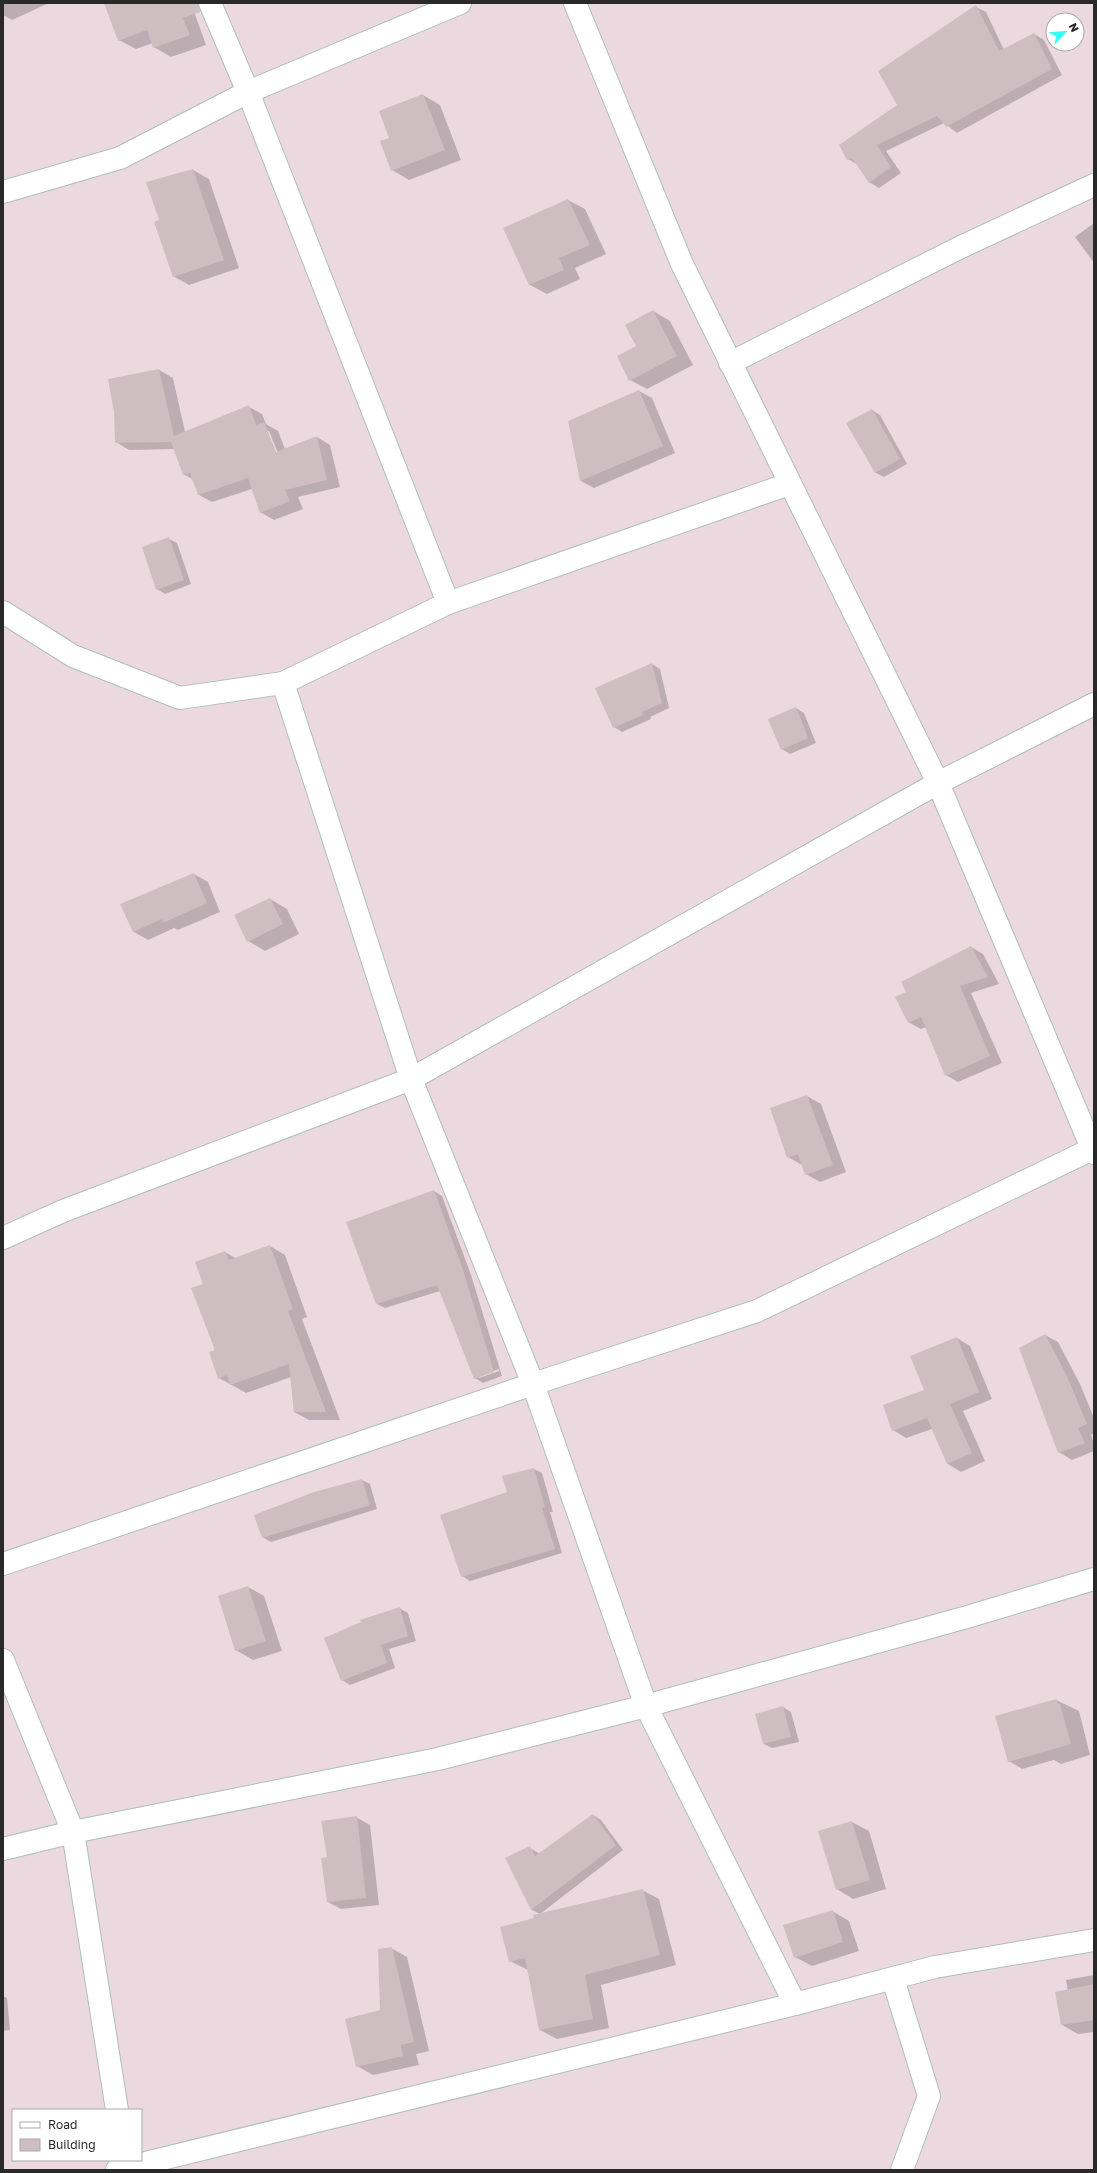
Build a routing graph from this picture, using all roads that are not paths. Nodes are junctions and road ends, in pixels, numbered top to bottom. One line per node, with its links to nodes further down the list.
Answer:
1 (210, 3): 4 (street)
2 (460, 3): 4 (street)
3 (575, 3): 7 (street)
4 (248, 92): 6 (street); 9 (street)
5 (1094, 185): 7 (street)
6 (3, 192)
7 (730, 363): 8 (street)
8 (789, 484): 9 (street); 13 (street)
9 (448, 604): 11 (street)
10 (3, 612): 11 (street)
11 (283, 683): 14 (street)
12 (1094, 704): 13 (street)
13 (938, 783): 14 (street); 15 (street)
14 (410, 1079): 16 (street); 17 (street)
15 (1093, 1151): 17 (street)
16 (3, 1238)
17 (533, 1384): 18 (street); 21 (street)
18 (3, 1564)
19 (1094, 1579): 21 (street)
20 (3, 1660): 22 (street)
21 (646, 1706): 22 (street); 26 (street)
22 (73, 1832): 23 (street); 27 (street)
23 (3, 1848)
24 (1094, 1940): 25 (street)
25 (893, 1979): 26 (street); 29 (street)
26 (795, 2004): 28 (street)
27 (117, 2109)
28 (123, 2167)
29 (902, 2170)

